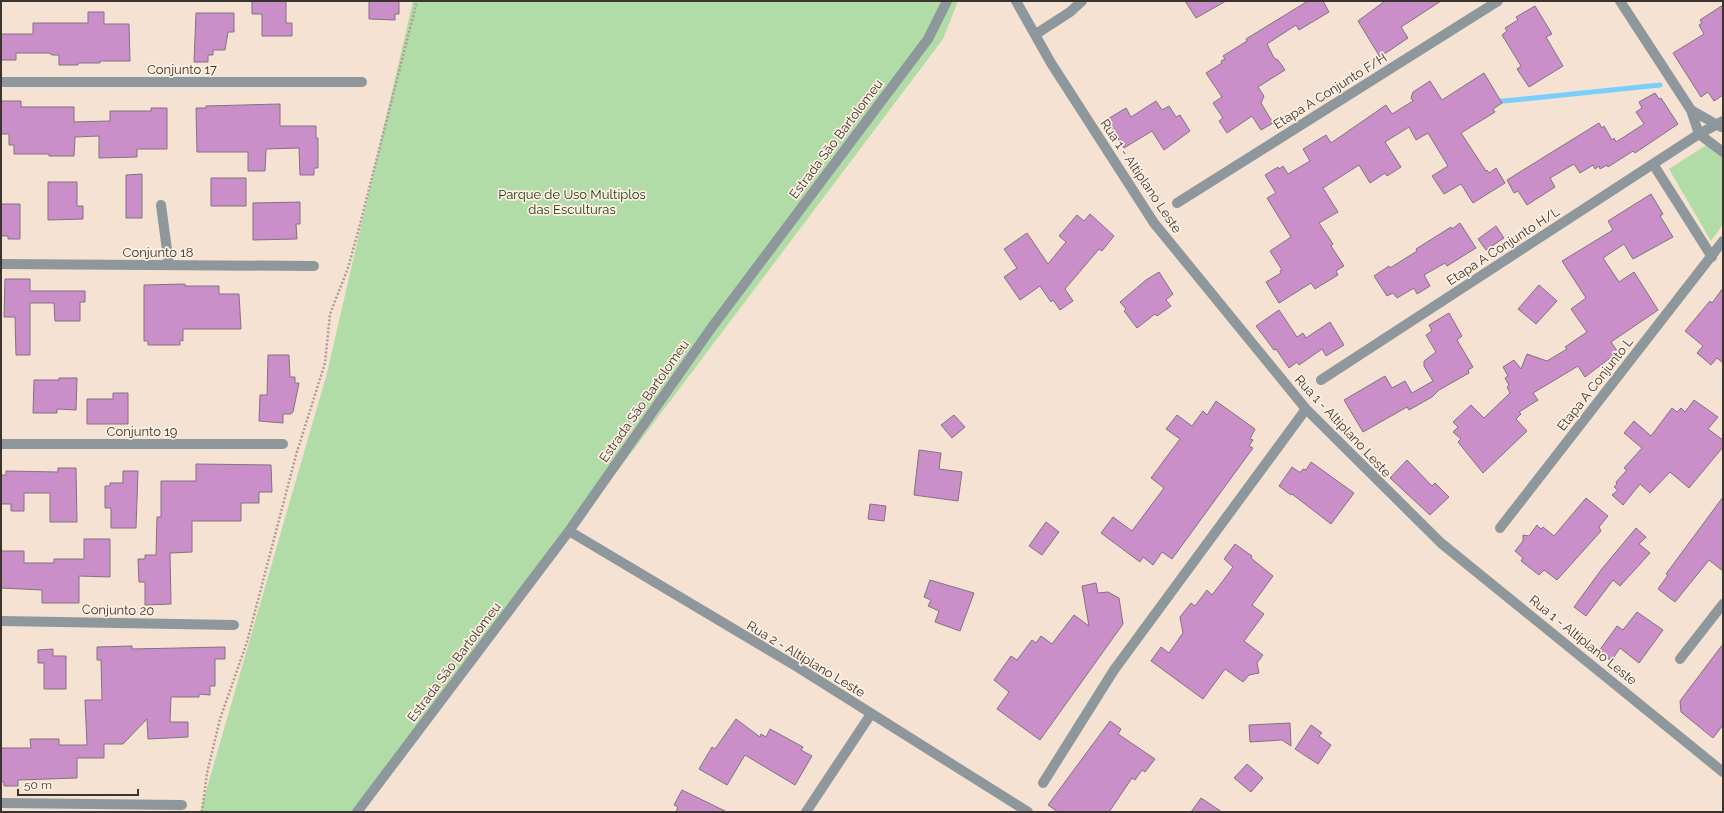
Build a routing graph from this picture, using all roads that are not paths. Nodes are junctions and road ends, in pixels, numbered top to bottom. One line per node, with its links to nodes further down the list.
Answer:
1 (947, 1): 26 (street, Estrada São Bartolomeu)
2 (1016, 1): 6 (street, Rua 1 - Altiplano Leste)
3 (1082, 1): 6 (street)
4 (1498, 1): 14 (street, Etapa A Conjunto F/H)
5 (1620, 1): 9 (street)
6 (1036, 34): 22 (street, Rua 1 - Altiplano Leste)
7 (1, 82): 8 (street, Conjunto 17)
8 (362, 82)
9 (1691, 110): 10 (street); 11 (street)
10 (1721, 124): 11 (street, Etapa A Conjunto H/L)
11 (1699, 134): 12 (street); 13 (street, Etapa A Conjunto H/L)
12 (1723, 152)
13 (1653, 164): 17 (street); 21 (street, Etapa A Conjunto H/L)
14 (1177, 204)
15 (161, 205): 19 (street)
16 (1723, 241): 17 (street, Etapa A Conjunto L)
17 (1712, 257): 25 (street, Etapa A Conjunto L)
18 (1, 264): 19 (street, Conjunto 18)
19 (169, 265): 20 (street, Conjunto 18)
20 (314, 266)
21 (1321, 380)
22 (1306, 409): 32 (street, Rua 1 - Altiplano Leste); 33 (street)
23 (1, 444): 24 (street, Conjunto 19)
24 (283, 444)
25 (1500, 528)
26 (569, 531): 31 (street, Rua 2 - Altiplano Leste); 36 (street, Estrada São Bartolomeu)
27 (1723, 604): 30 (street)
28 (1, 621): 29 (street, Conjunto 20)
29 (234, 625)
30 (1680, 659)
31 (871, 714): 37 (street); 38 (street, Rua 2 - Altiplano Leste)
32 (1723, 772)
33 (1043, 783)
34 (1, 804): 35 (street)
35 (182, 805)
36 (357, 812)
37 (806, 812)
38 (1028, 812)

